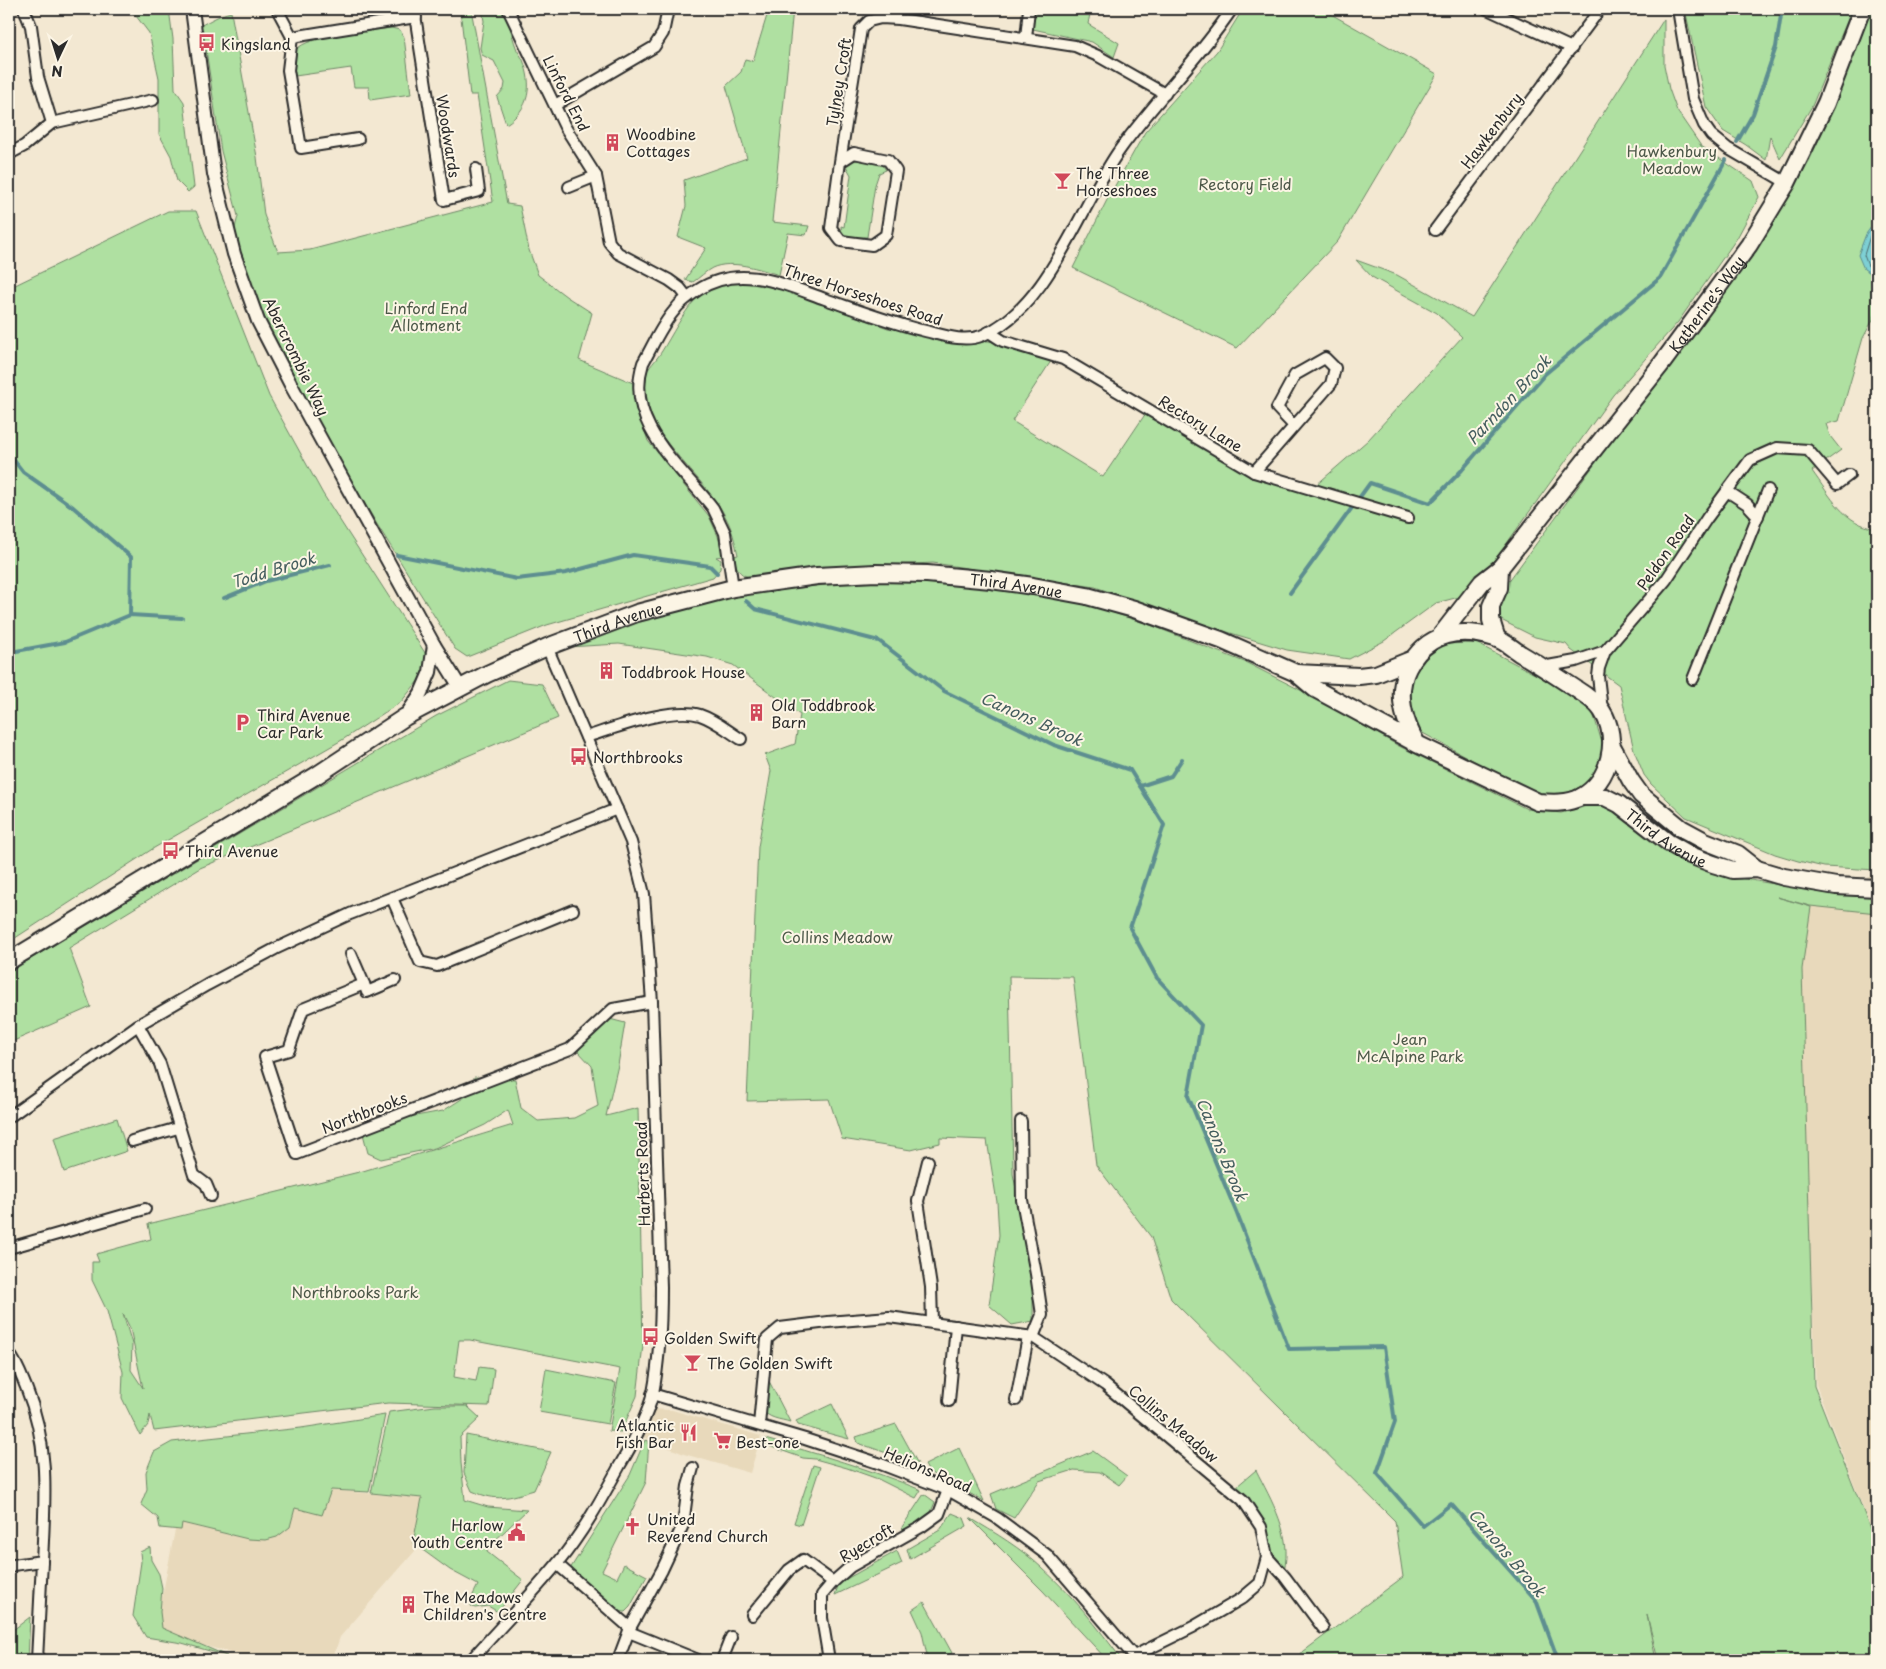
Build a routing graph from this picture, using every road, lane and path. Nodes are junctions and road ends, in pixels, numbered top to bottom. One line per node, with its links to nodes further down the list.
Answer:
1 (24, 9): 19 (street)
2 (192, 9): 41 (street, Abercrombie Way)
3 (277, 9): 13 (street)
4 (508, 9): 18 (street, Linford End)
5 (668, 9): 18 (street)
6 (1029, 9): 14 (street)
7 (1232, 9): 16 (street, Three Horseshoes Road)
8 (1488, 9): 15 (street)
9 (1600, 9): 15 (street, Hawkenbury)
10 (1678, 9): 25 (street)
11 (1862, 9): 25 (main road, Katherine's Way)
12 (415, 13): 13 (street, Woodwards); 23 (street, Woodwards)
13 (292, 37): 20 (street)
14 (1026, 38): 16 (street, Tylney Croft); 22 (street, Tylney Croft)
15 (1572, 48): 27 (street, Hawkenbury)
16 (1165, 94): 29 (street, Three Horseshoes Road)
17 (153, 100): 19 (street)
18 (555, 105): 24 (street, Linford End)
19 (52, 123): 21 (street)
20 (358, 139)
21 (9, 154)
22 (840, 162): 22 (street, Tylney Croft)
23 (476, 169)
24 (596, 176): 26 (street); 28 (street, Linford End)
25 (1787, 183): 37 (main road, Katherine's Way)
26 (569, 187)
27 (1435, 230)
28 (687, 297): 29 (street, Three Horseshoes Road); 38 (street, Three Horseshoes Road)
29 (989, 332): 31 (street, Rectory Lane)
30 (1294, 426): 30 (street); 31 (street)
31 (1254, 472): 36 (street, Rectory Lane)
32 (1849, 475): 34 (street, Peldon Road)
33 (1768, 490): 35 (street)
34 (1727, 491): 35 (street); 43 (street, Peldon Road)
35 (1758, 516): 47 (street)
36 (1408, 518)
37 (1500, 568): 39 (main road, Katherine's Way); 40 (main road)
38 (734, 588): 42 (main road, Third Avenue); 46 (main road, Third Avenue)
39 (1441, 635): 40 (main road); 44 (main road, Katherine's Way)
40 (1497, 639): 45 (main road)
41 (434, 645): 48 (street, Abercrombie Way); 50 (street)
42 (547, 647): 48 (main road, Third Avenue); 51 (street, Harberts Road)
43 (1605, 651): 45 (street); 49 (street, Peldon Road)
44 (1413, 659): 46 (main road, Third Avenue); 53 (main road)
45 (1542, 667): 49 (main road)
46 (1296, 673): 53 (main road, Third Avenue)
47 (1693, 679)
48 (460, 687): 50 (main road, Third Avenue)
49 (1602, 711): 54 (main road)
50 (405, 717): 62 (main road, Third Avenue)
51 (586, 737): 52 (street); 56 (street, Harberts Road)
52 (741, 739)
53 (1417, 744): 55 (main road, Third Avenue)
54 (1612, 746): 55 (main road); 57 (main road, Third Avenue)
55 (1581, 797): 57 (main road, Third Avenue)
56 (617, 809): 59 (street); 65 (street, Harberts Road)
57 (1757, 869): 58 (main road, Third Avenue)
58 (1877, 888)
59 (392, 898): 60 (street); 66 (street)
60 (573, 910)
61 (351, 954): 64 (street)
62 (9, 961)
63 (395, 980): 64 (street, Northbrooks)
64 (364, 984): 65 (street, Northbrooks)
65 (652, 1002): 79 (street, Harberts Road)
66 (138, 1026): 67 (street); 69 (street)
67 (9, 1117)
68 (1021, 1121): 77 (street)
69 (178, 1128): 70 (street); 72 (street)
70 (132, 1141)
71 (928, 1161): 75 (street)
72 (210, 1196)
73 (145, 1210): 74 (street)
74 (9, 1248)
75 (932, 1322): 76 (street, Collins Meadow); 82 (street, Collins Meadow)
76 (956, 1326): 77 (street, Collins Meadow); 81 (street)
77 (1030, 1337): 80 (street); 85 (street, Collins Meadow)
78 (9, 1352): 86 (street)
79 (652, 1394): 82 (street, Helions Road); 87 (street, Harberts Road)
80 (1016, 1400)
81 (949, 1401)
82 (759, 1425): 84 (street, Helions Road)
83 (693, 1468): 92 (street)
84 (948, 1490): 89 (street, Ryecroft); 94 (street, Helions Road)
85 (1268, 1557): 91 (street, Collins Meadow); 94 (street)
86 (42, 1561): 88 (street); 95 (street)
87 (557, 1564): 92 (street); 96 (street, Harberts Road)
88 (9, 1568)
89 (833, 1582): 90 (street); 100 (street, Ryecroft)
90 (752, 1615)
91 (1323, 1628)
92 (629, 1630): 97 (street); 98 (street)
93 (731, 1637): 99 (street)
94 (1136, 1658)
95 (36, 1660)
96 (471, 1660)
97 (618, 1660)
98 (698, 1660)
99 (722, 1660)
100 (829, 1660)

